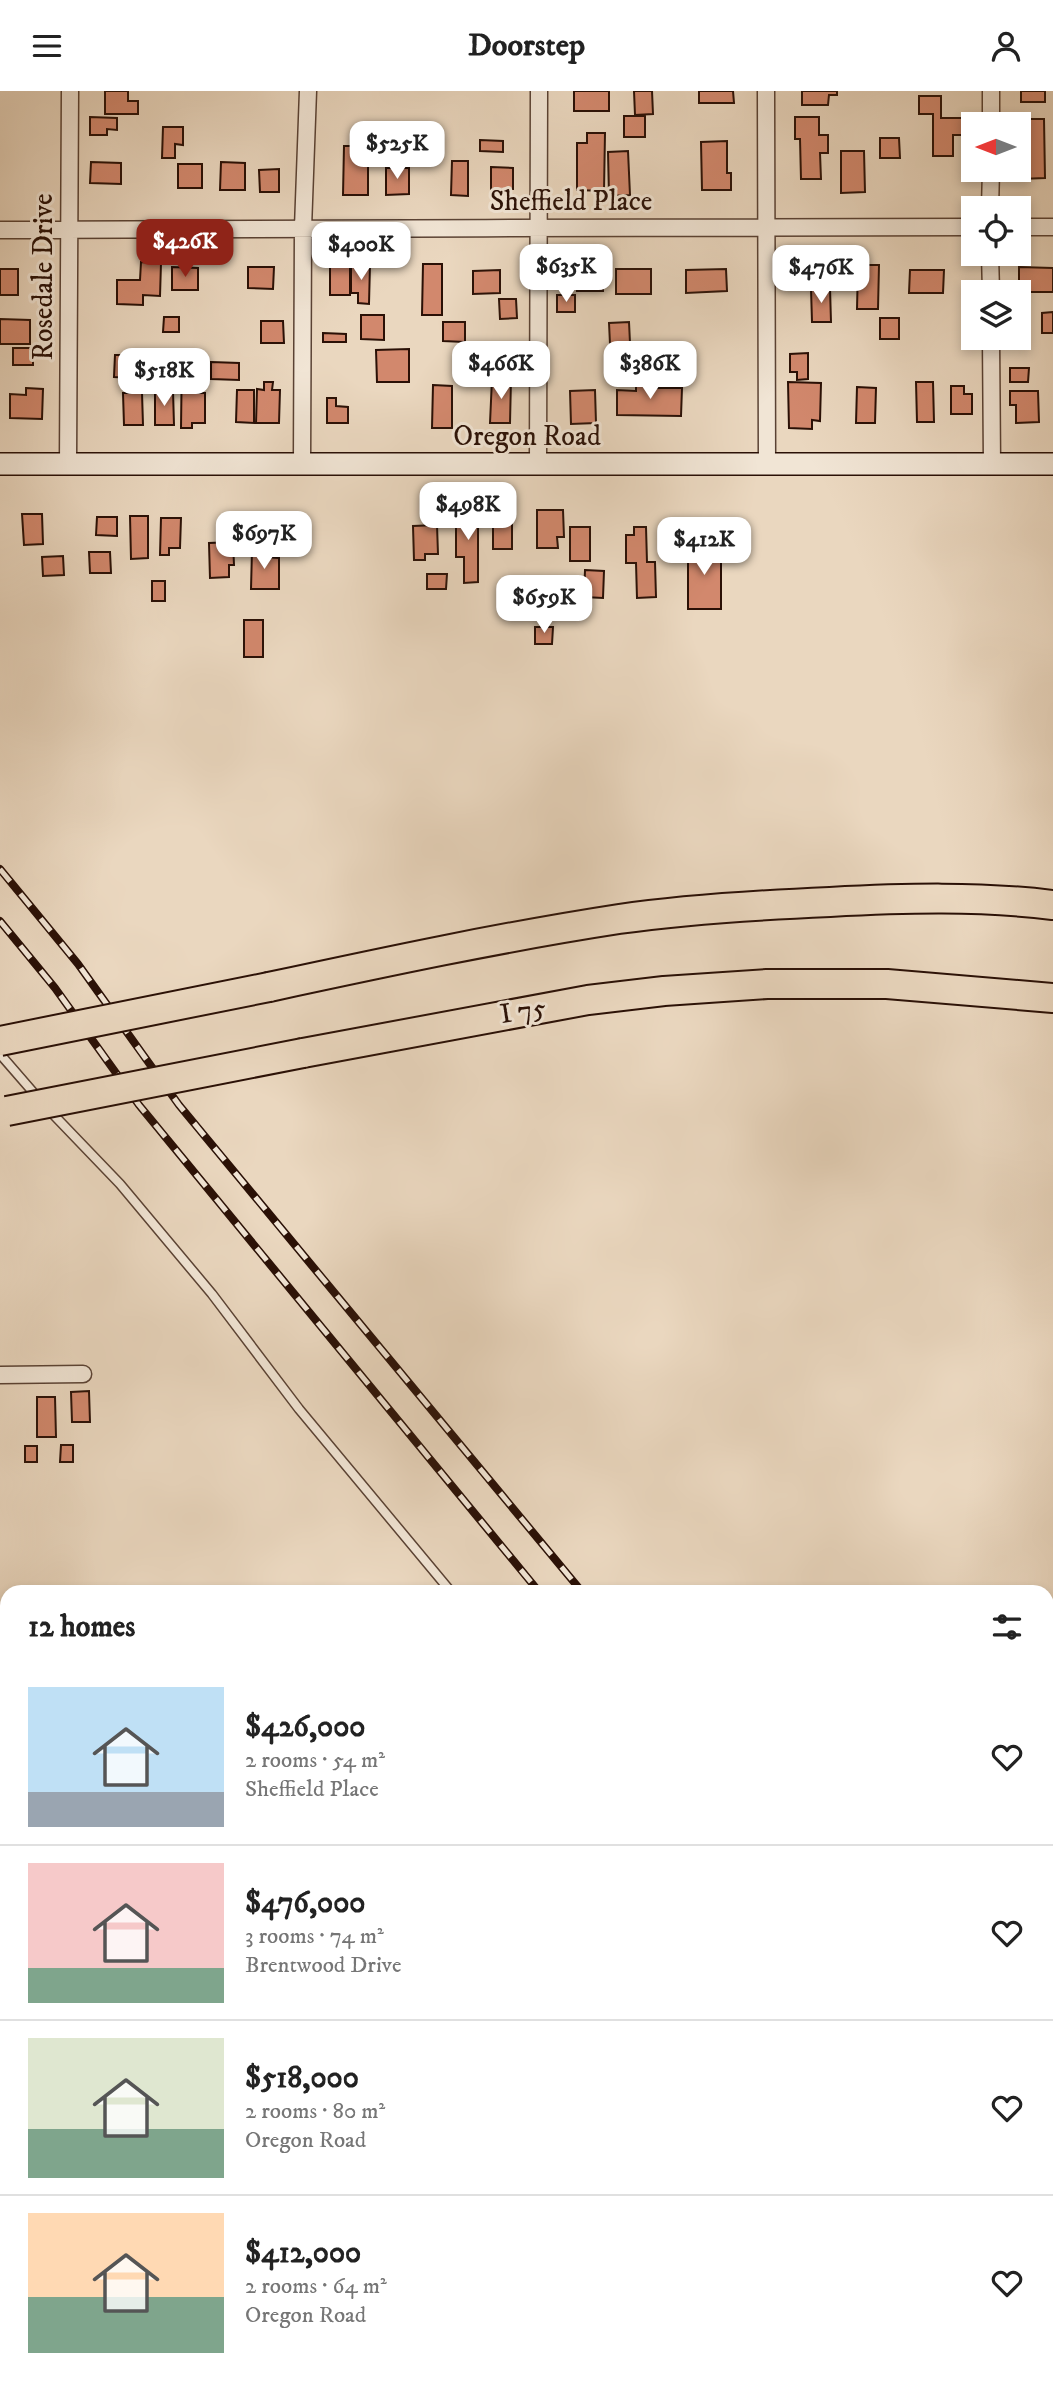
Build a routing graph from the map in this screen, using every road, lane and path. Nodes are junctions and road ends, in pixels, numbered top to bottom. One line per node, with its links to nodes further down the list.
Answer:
1 (70, 91): 14 (street, Rosedale Drive)
2 (308, 91): 10 (street)
3 (539, 91): 11 (street)
4 (766, 91): 12 (street)
5 (991, 91): 6 (street)
6 (991, 112)
7 (961, 227): 12 (street, Sheffield Place)
8 (1031, 227): 9 (street)
9 (1053, 227)
10 (303, 228): 11 (street, Sheffield Place); 14 (street, Sheffield Place); 16 (street)
11 (539, 228): 12 (street, Sheffield Place); 19 (street)
12 (766, 228): 22 (street)
13 (0, 230): 14 (street, Sheffield Place)
14 (69, 230): 18 (street, Rosedale Drive)
15 (991, 350): 20 (street)
16 (302, 463): 18 (street, Oregon Road); 19 (street, Oregon Road)
17 (0, 464): 18 (street, Oregon Road)
18 (68, 464)
19 (538, 464): 22 (street, Oregon Road)
20 (992, 464): 21 (street, Oregon Road); 22 (street, Oregon Road)
21 (1053, 464)
22 (767, 465)
23 (1053, 905): 25 (highway, bridge)
24 (1053, 998): 27 (highway, I 75 / I 75, bridge)
25 (0, 1041)
26 (0, 1054): 30 (lane)
27 (2, 1112)
28 (83, 1374): 29 (street)
29 (0, 1375)
30 (445, 1585)

